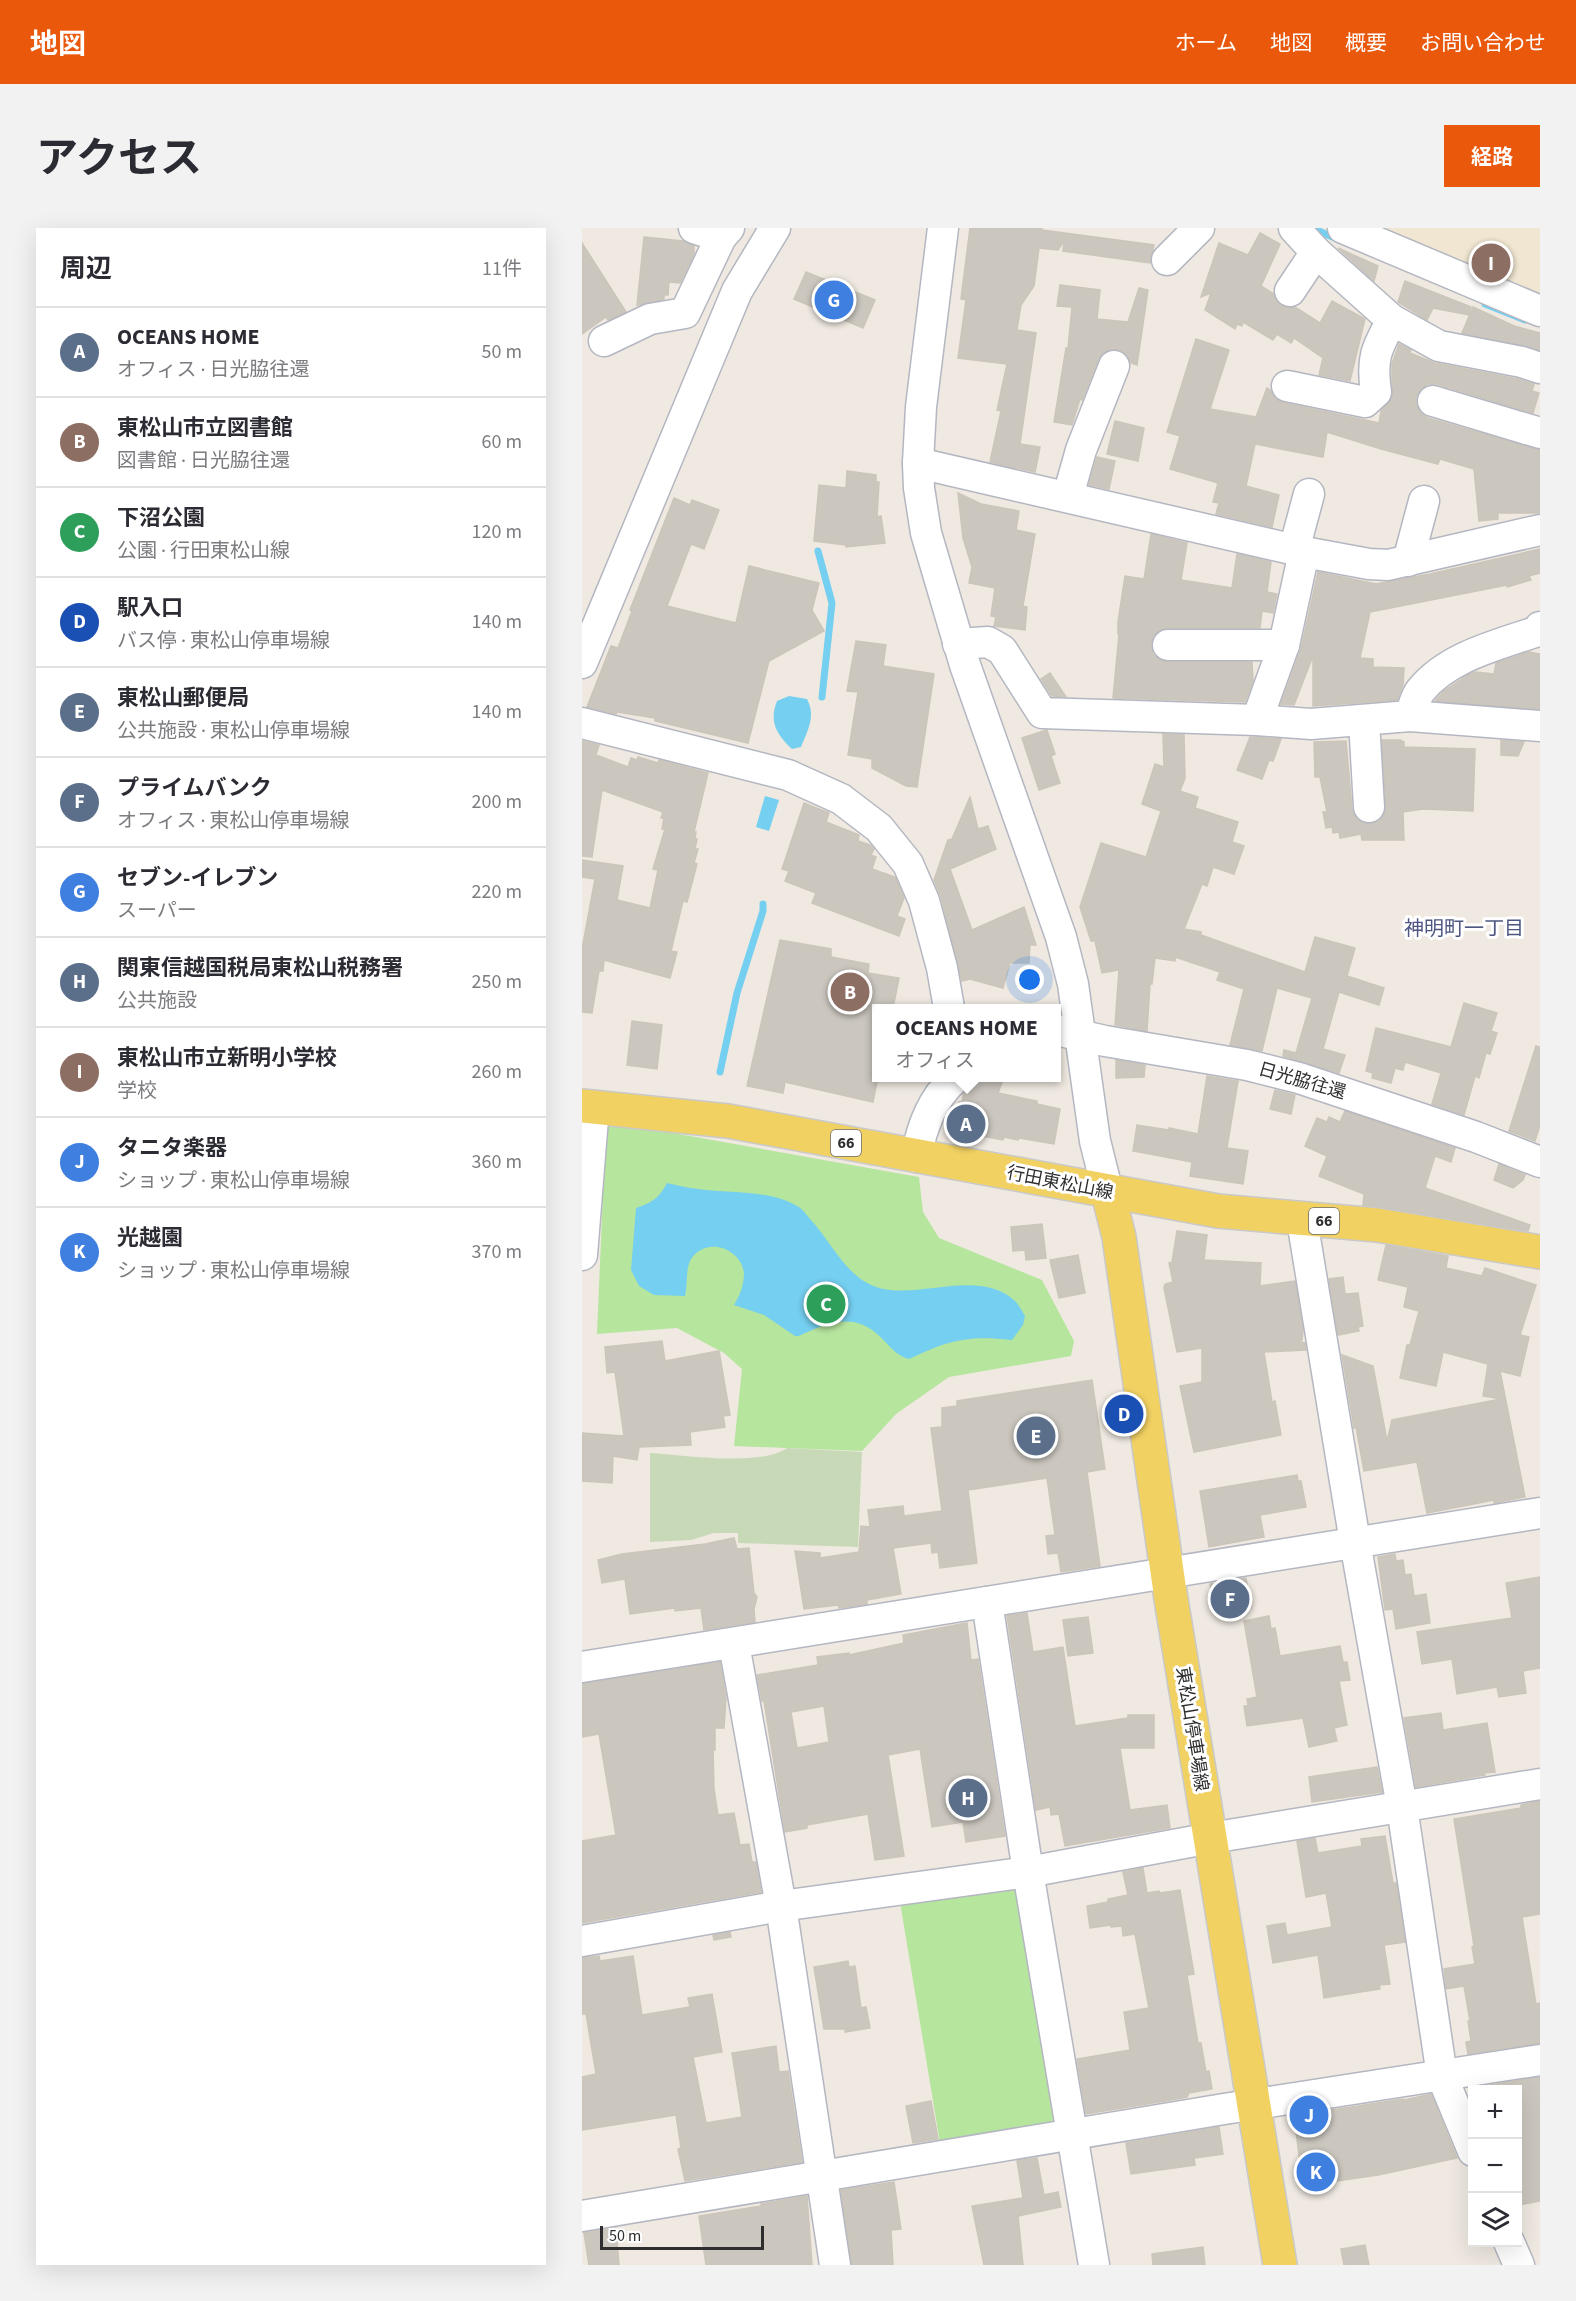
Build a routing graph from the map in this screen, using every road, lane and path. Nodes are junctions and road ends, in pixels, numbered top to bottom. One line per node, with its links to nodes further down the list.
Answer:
1 (776, 228): 29 (street)
2 (943, 228): 18 (street)
3 (1199, 228): 8 (street)
4 (1294, 228): 7 (street)
5 (1343, 228): 10 (street)
6 (715, 231): 12 (street)
7 (1316, 252): 9 (street); 11 (street)
8 (1167, 260)
9 (1290, 291)
10 (1540, 311)
11 (1392, 320): 14 (street); 15 (street)
12 (604, 341)
13 (1114, 366): 20 (street)
14 (1540, 368)
15 (1287, 386)
16 (1433, 401): 17 (street)
17 (1540, 433)
18 (918, 463): 20 (street); 26 (street)
19 (1309, 494): 23 (street)
20 (1068, 496): 23 (street)
21 (1424, 501): 24 (street)
22 (1540, 530): 24 (street)
23 (1299, 551): 24 (street); 28 (street)
24 (1408, 561)
25 (1540, 627): 30 (street)
26 (958, 644): 31 (street); 37 (street)
27 (1167, 645): 28 (street)
28 (1284, 645): 31 (street)
29 (582, 663)
30 (1410, 716): 32 (street); 34 (street)
31 (1257, 720): 32 (street)
32 (1364, 721): 35 (street)
33 (582, 723): 36 (street)
34 (1540, 726)
35 (1369, 807)
36 (948, 1004)
37 (1069, 1033): 41 (street, 日光脇往還); 42 (street)
38 (946, 1082): 40 (street)
39 (588, 1106): 40 (main road, 行田東松山線 / 66); 45 (street)
40 (916, 1157): 42 (main road, 行田東松山線 / 66)
41 (1540, 1162)
42 (1108, 1193): 43 (main road, 行田東松山線 / 66); 48 (main road, 東松山停車場線)
43 (1302, 1220): 44 (main road, 行田東松山線 / 66); 47 (street)
44 (1540, 1252)
45 (582, 1255)
46 (1540, 1513): 47 (street)
47 (1355, 1542): 48 (street); 53 (street)
48 (1167, 1572): 49 (street); 54 (main road, 東松山停車場線)
49 (987, 1602): 50 (street); 55 (street)
50 (734, 1644): 51 (street); 56 (street)
51 (582, 1667)
52 (1540, 1784): 53 (street)
53 (1402, 1807): 54 (street); 59 (street)
54 (1211, 1838): 55 (street); 60 (main road, 東松山停車場線)
55 (1028, 1872): 56 (street); 61 (street)
56 (781, 1906): 57 (street); 63 (street)
57 (582, 1941)
58 (1540, 2060): 59 (street)
59 (1442, 2076): 60 (street); 62 (street)
60 (1253, 2105): 61 (street); 68 (main road, 東松山停車場線)
61 (1072, 2136): 63 (street); 67 (street)
62 (1468, 2139)
63 (821, 2177): 64 (street); 66 (street)
64 (582, 2216)
65 (1511, 2247): 69 (street)
66 (835, 2265)
67 (1094, 2265)
68 (1280, 2265)
69 (1518, 2265)

